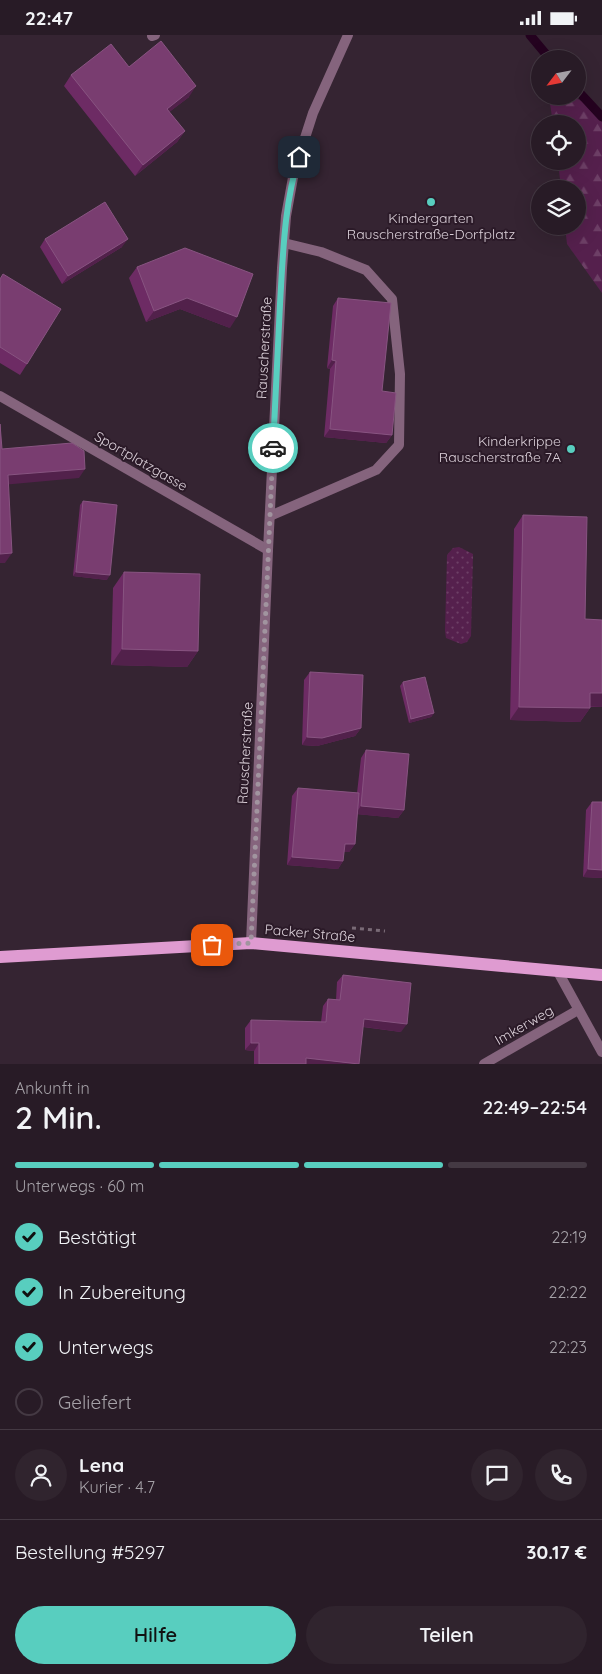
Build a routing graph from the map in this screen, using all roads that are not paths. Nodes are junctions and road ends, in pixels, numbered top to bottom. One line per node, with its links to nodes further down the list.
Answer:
1 (348, 35): 2 (street, Rauscherstraße)
2 (284, 243): 4 (street, Rauscherstraße); 4 (street)
3 (0, 396): 5 (street, Sportplatzgasse)
4 (270, 516): 5 (street, Rauscherstraße)
5 (268, 550): 6 (street, Rauscherstraße)
6 (251, 943): 7 (main road, Packer Straße); 8 (main road, Packer Straße)
7 (0, 957)
8 (557, 970): 9 (main road, Packer Straße); 10 (street)
9 (602, 975)
10 (578, 1010): 11 (street); 12 (street, Imkerweg)
11 (602, 1052)
12 (484, 1064)

